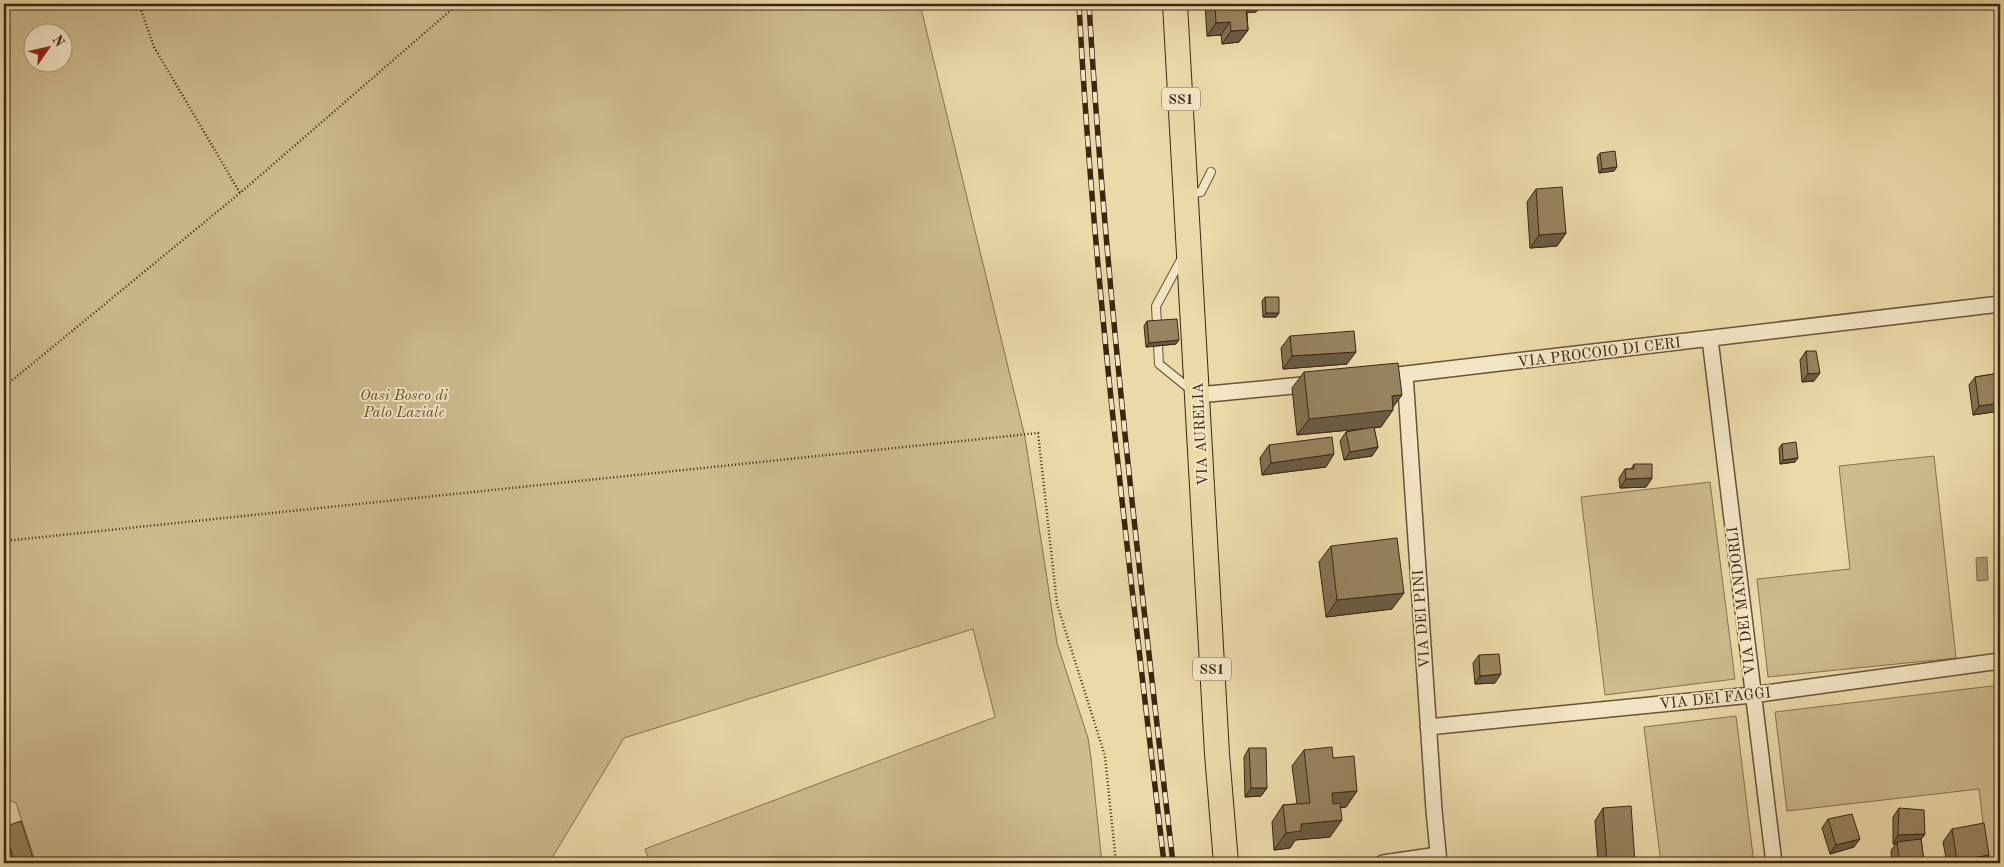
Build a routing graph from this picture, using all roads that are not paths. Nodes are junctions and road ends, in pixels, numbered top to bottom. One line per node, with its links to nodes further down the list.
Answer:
1 (1175, 4): 3 (main road, VIA AURELIA / SS1)
2 (1211, 172): 3 (lane)
3 (1186, 195): 4 (main road, VIA AURELIA / SS1)
4 (1189, 245): 10 (main road, VIA AURELIA / SS1); 10 (lane)
5 (2000, 304): 6 (street, VIA PROCOIO DI CERI)
6 (1710, 339): 7 (street, VIA PROCOIO DI CERI); 12 (street, VIA DEI MANDORLI)
7 (1405, 374): 8 (street, VIA PROCOIO DI CERI); 13 (street, VIA DEI PINI)
8 (1366, 378)
9 (1326, 382): 10 (street)
10 (1198, 395): 15 (main road, VIA AURELIA / SS1)
11 (2000, 661): 12 (street, VIA DEI FAGGI)
12 (1752, 695): 13 (street, VIA DEI FAGGI); 17 (street, VIA DEI MANDORLI)
13 (1428, 727): 14 (street, VIA DEI PINI)
14 (1438, 859): 16 (street)
15 (1226, 863)
16 (1382, 863)
17 (1774, 863)

